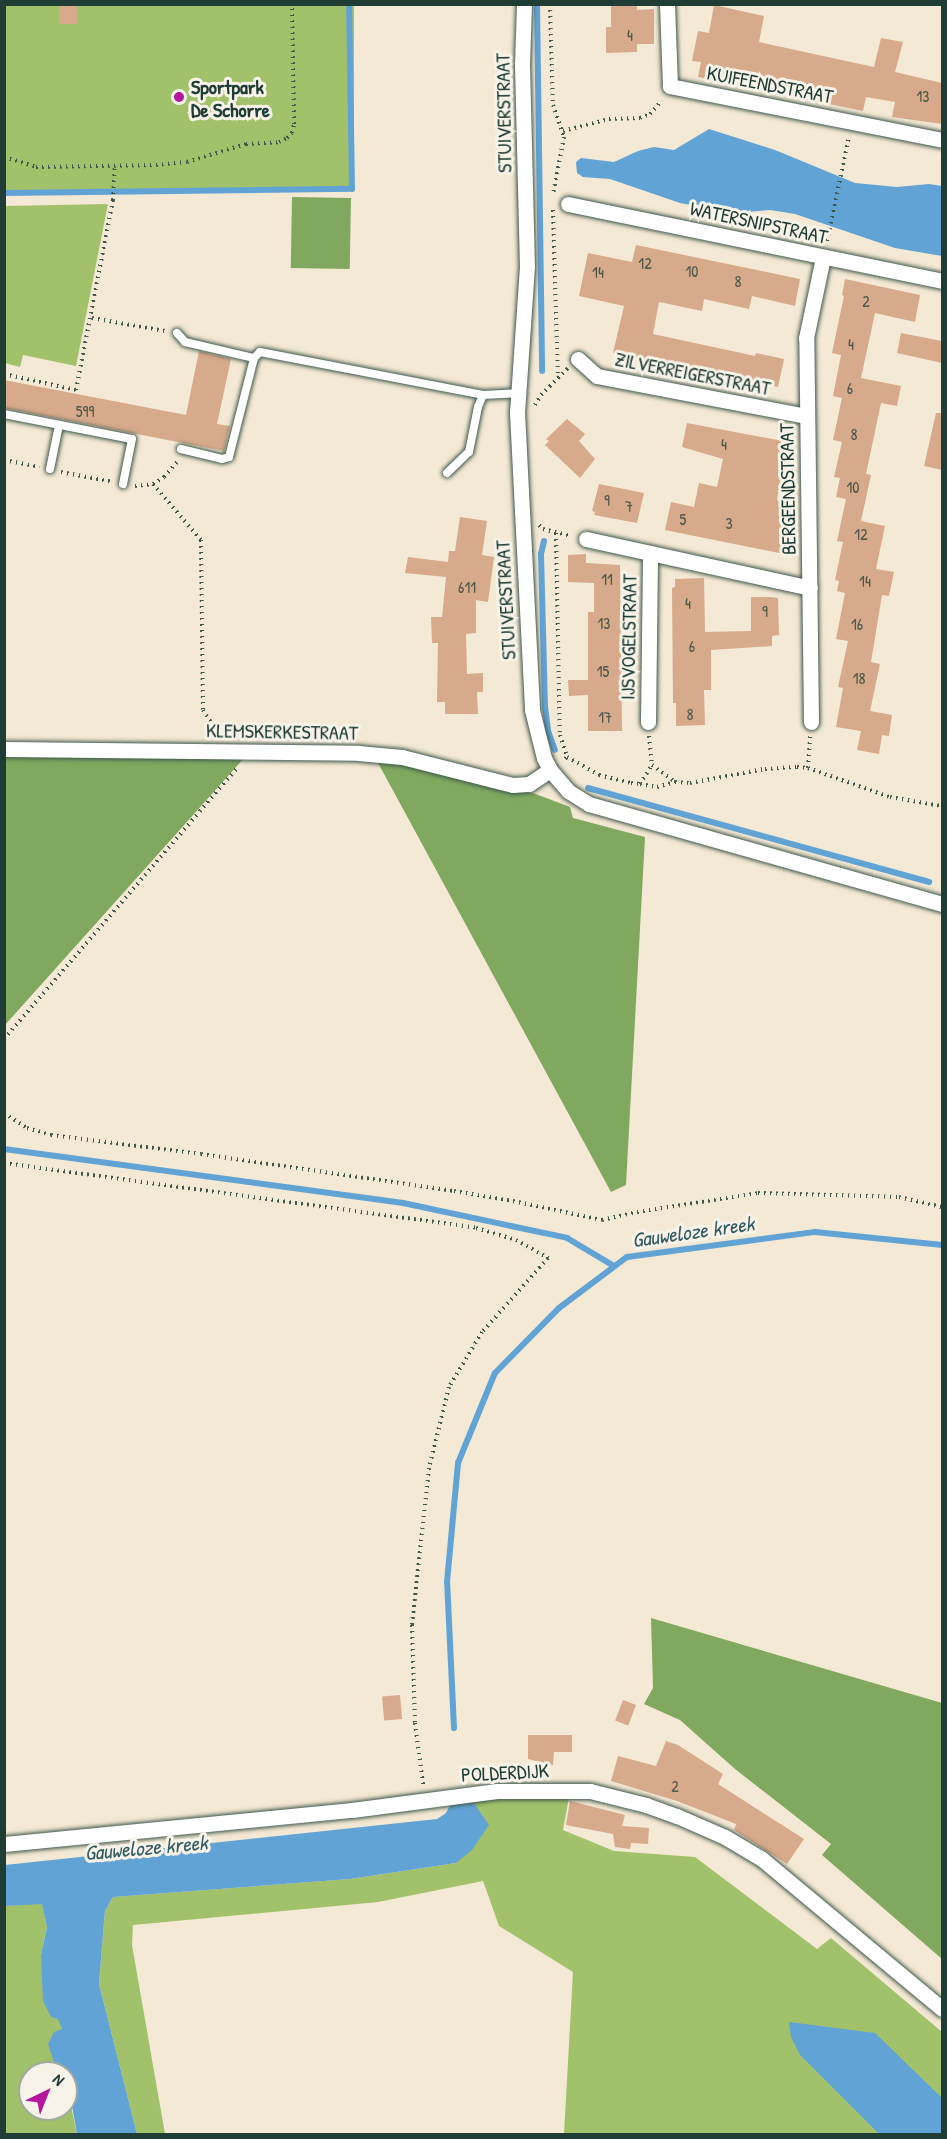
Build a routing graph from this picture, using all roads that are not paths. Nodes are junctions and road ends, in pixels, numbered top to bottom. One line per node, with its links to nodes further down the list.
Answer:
1 (525, 4): 10 (street, STUIVERSTRAAT)
2 (667, 4): 3 (street, KUIFEENDSTRAAT)
3 (942, 140)
4 (568, 204): 5 (street, WATERSNIPSTRAAT)
5 (823, 257): 6 (street, WATERSNIPSTRAAT); 13 (street, BERGEENDSTRAAT)
6 (942, 281)
7 (177, 333): 8 (lane)
8 (254, 358): 11 (lane); 15 (lane)
9 (578, 358): 13 (street, ZILVERREIGERSTRAAT)
10 (517, 393): 11 (lane); 25 (street, STUIVERSTRAAT)
11 (483, 395): 17 (lane)
12 (4, 414): 14 (lane)
13 (806, 416): 21 (street, BERGEENDSTRAAT)
14 (58, 425): 16 (lane); 18 (lane)
15 (181, 449)
16 (50, 470)
17 (447, 473)
18 (123, 484)
19 (586, 539): 20 (street, IJSVOGELSTRAAT)
20 (650, 553): 21 (street, IJSVOGELSTRAAT); 22 (street, IJSVOGELSTRAAT)
21 (810, 588): 23 (street, BERGEENDSTRAAT)
22 (648, 722)
23 (811, 722)
24 (4, 749): 25 (street, KLEMSKERKESTRAAT)
25 (549, 770): 26 (street, STUIVERSTRAAT)
26 (942, 904)
27 (4, 1844): 28 (street, POLDERDIJK)
28 (942, 2009)

